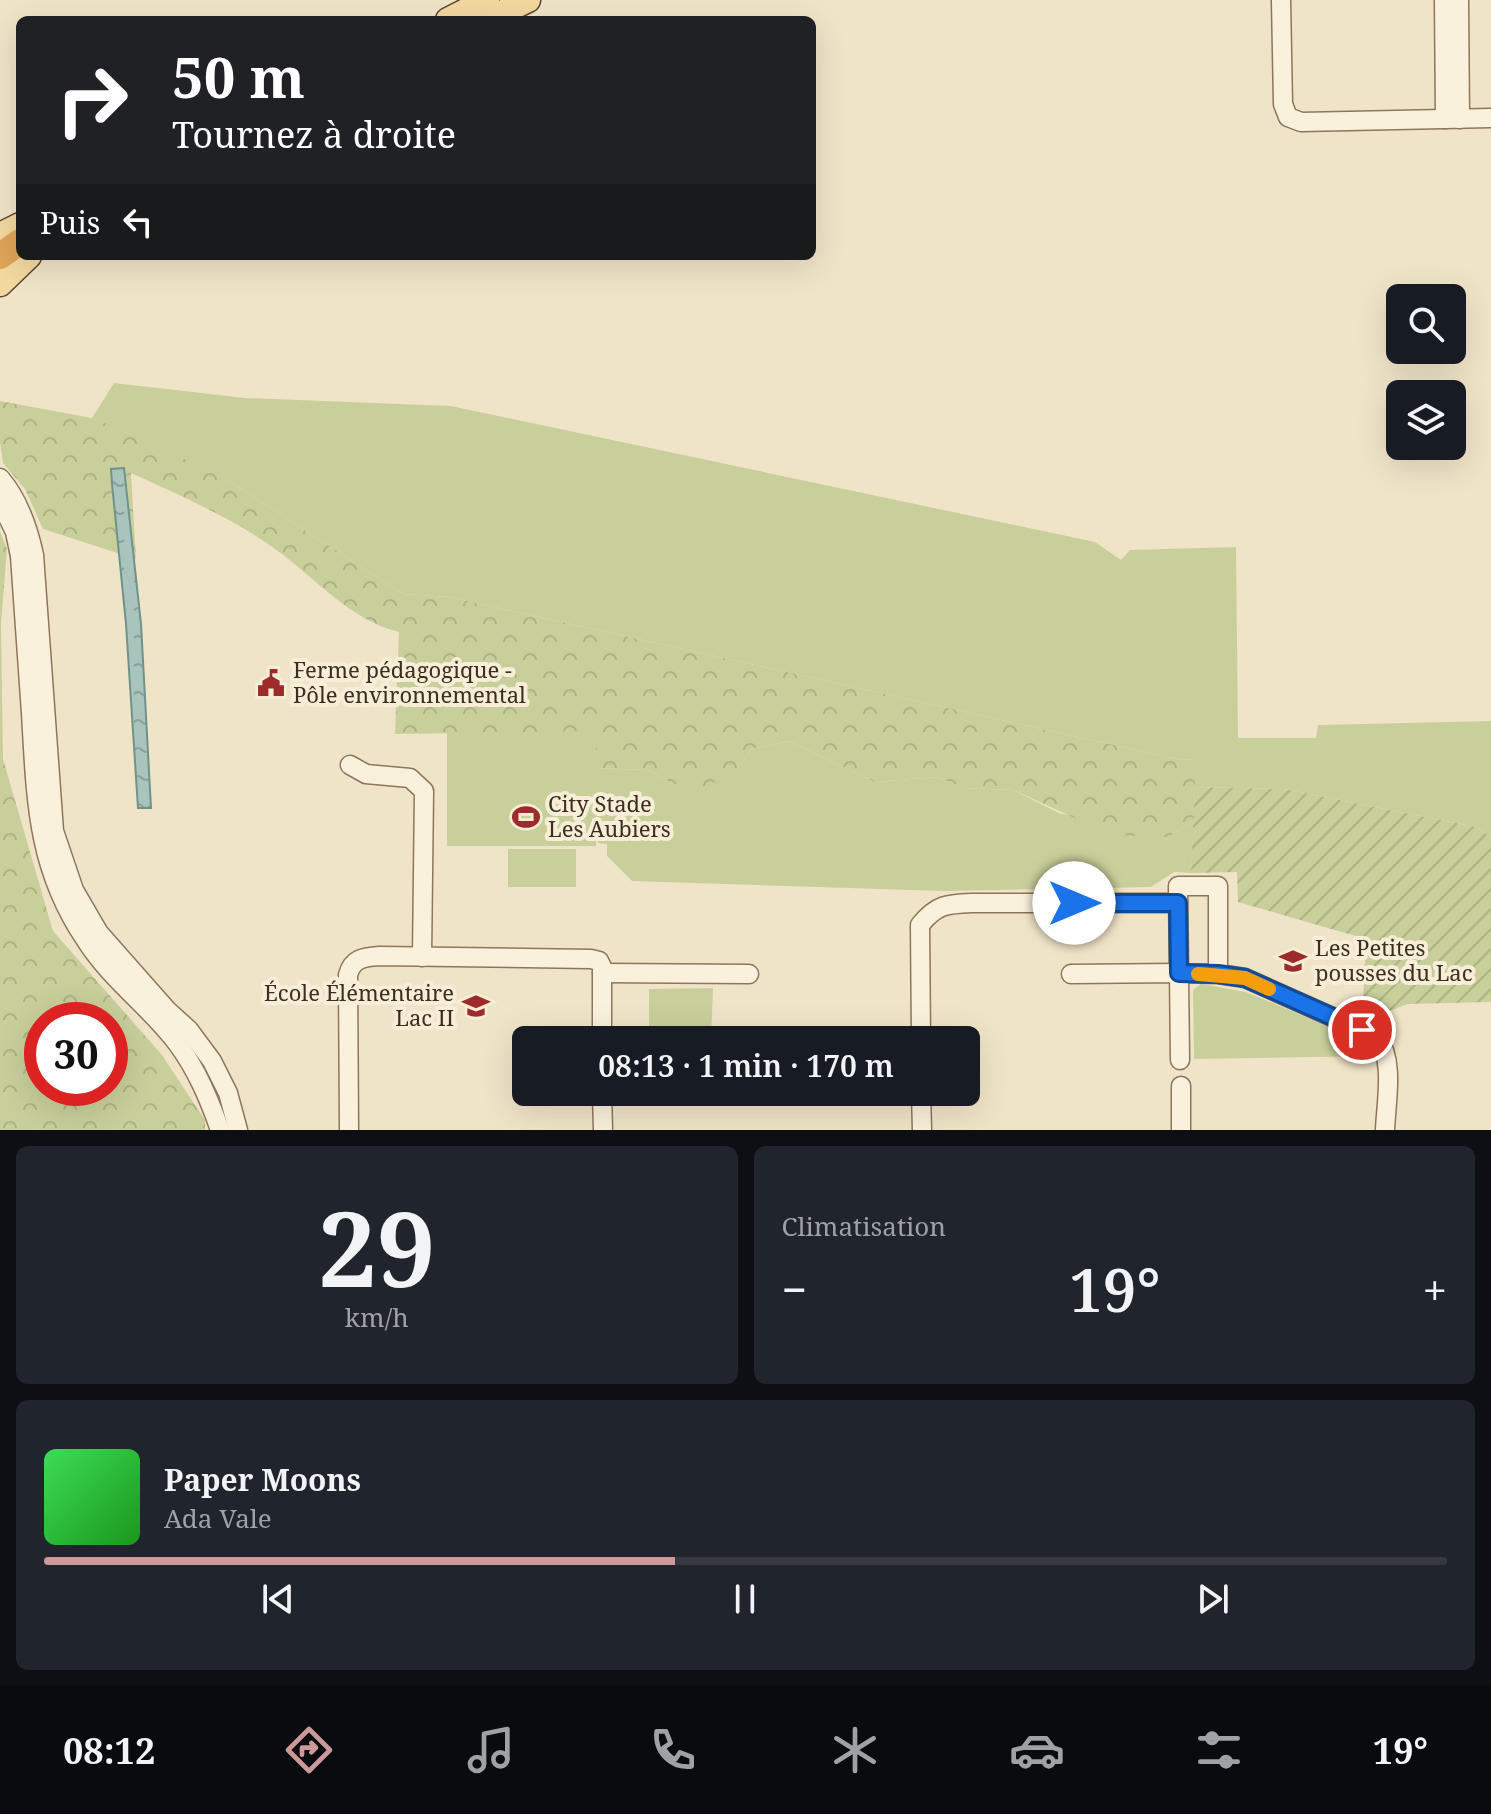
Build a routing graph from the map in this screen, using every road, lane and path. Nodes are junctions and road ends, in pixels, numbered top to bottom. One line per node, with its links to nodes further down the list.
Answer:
1 (487, 0): 7 (main road)
2 (517, 0): 8 (street)
3 (528, 0): 9 (main road)
4 (1281, 0): 11 (street)
5 (1444, 0): 11 (street)
6 (1459, 0): 11 (street)
7 (456, 16)
8 (494, 16)
9 (496, 16)
10 (1491, 118): 11 (street)
11 (1453, 119)
12 (25, 260): 13 (main road)
13 (0, 284)
14 (0, 478): 31 (street)
15 (0, 501): 30 (street)
16 (350, 765): 18 (street)
17 (1178, 903): 20 (street); 23 (street); 25 (street)
18 (422, 957): 19 (street); 32 (street)
19 (602, 973): 21 (street); 24 (street)
20 (1179, 973): 22 (street); 23 (street); 26 (street)
21 (749, 974)
22 (1071, 974)
23 (1218, 974): 36 (street)
24 (602, 1026)
25 (921, 1026)
26 (1180, 1060)
27 (1181, 1086): 35 (street)
28 (602, 1106): 33 (street)
29 (921, 1106): 34 (street)
30 (220, 1130)
31 (238, 1130)
32 (349, 1130)
33 (603, 1130)
34 (922, 1130)
35 (1181, 1130)
36 (1385, 1130)

